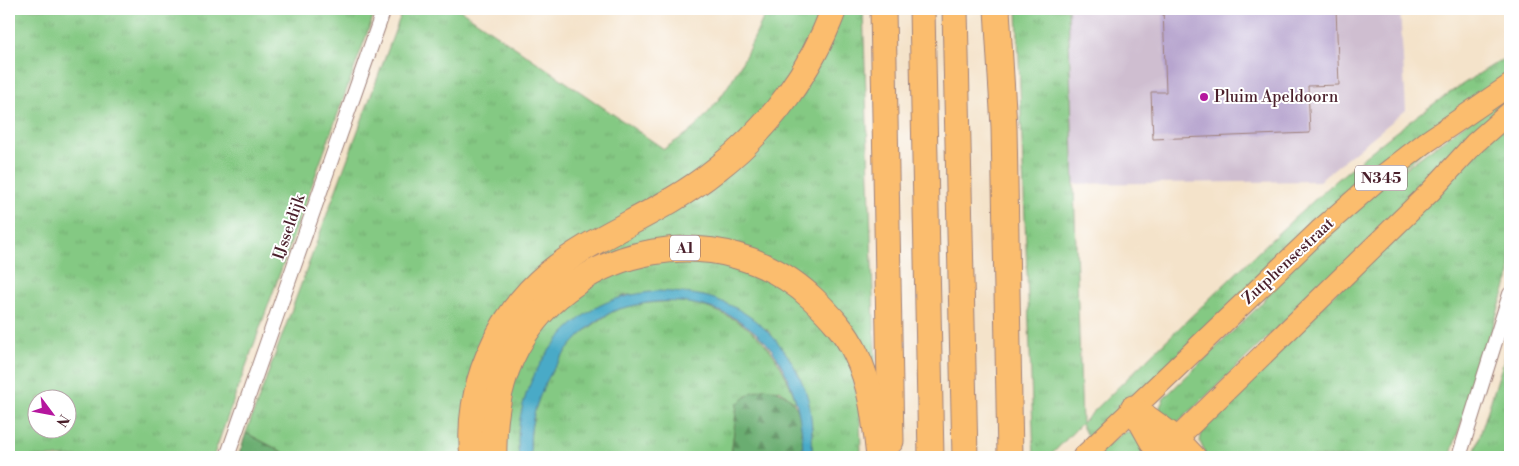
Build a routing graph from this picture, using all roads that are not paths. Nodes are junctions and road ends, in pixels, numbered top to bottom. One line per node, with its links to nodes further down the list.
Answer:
1 (384, 9): 12 (street, IJsseldijk)
2 (834, 9): 13 (highway)
3 (884, 9): 16 (highway)
4 (922, 9): 17 (highway)
5 (955, 9): 18 (highway)
6 (997, 9): 19 (highway)
7 (1510, 85): 10 (main road, Zutphensestraat / N345)
8 (1510, 112): 11 (main road, N345)
9 (1510, 294): 22 (street)
10 (1133, 408): 11 (highway); 20 (main road, Zutphensestraat / N345)
11 (1164, 452): 21 (highway)
12 (227, 457)
13 (473, 457)
14 (494, 457): 15 (highway, A1)
15 (879, 457)
16 (891, 457)
17 (931, 457)
18 (965, 457)
19 (1010, 457)
20 (1083, 457)
21 (1193, 457)
22 (1459, 457)

